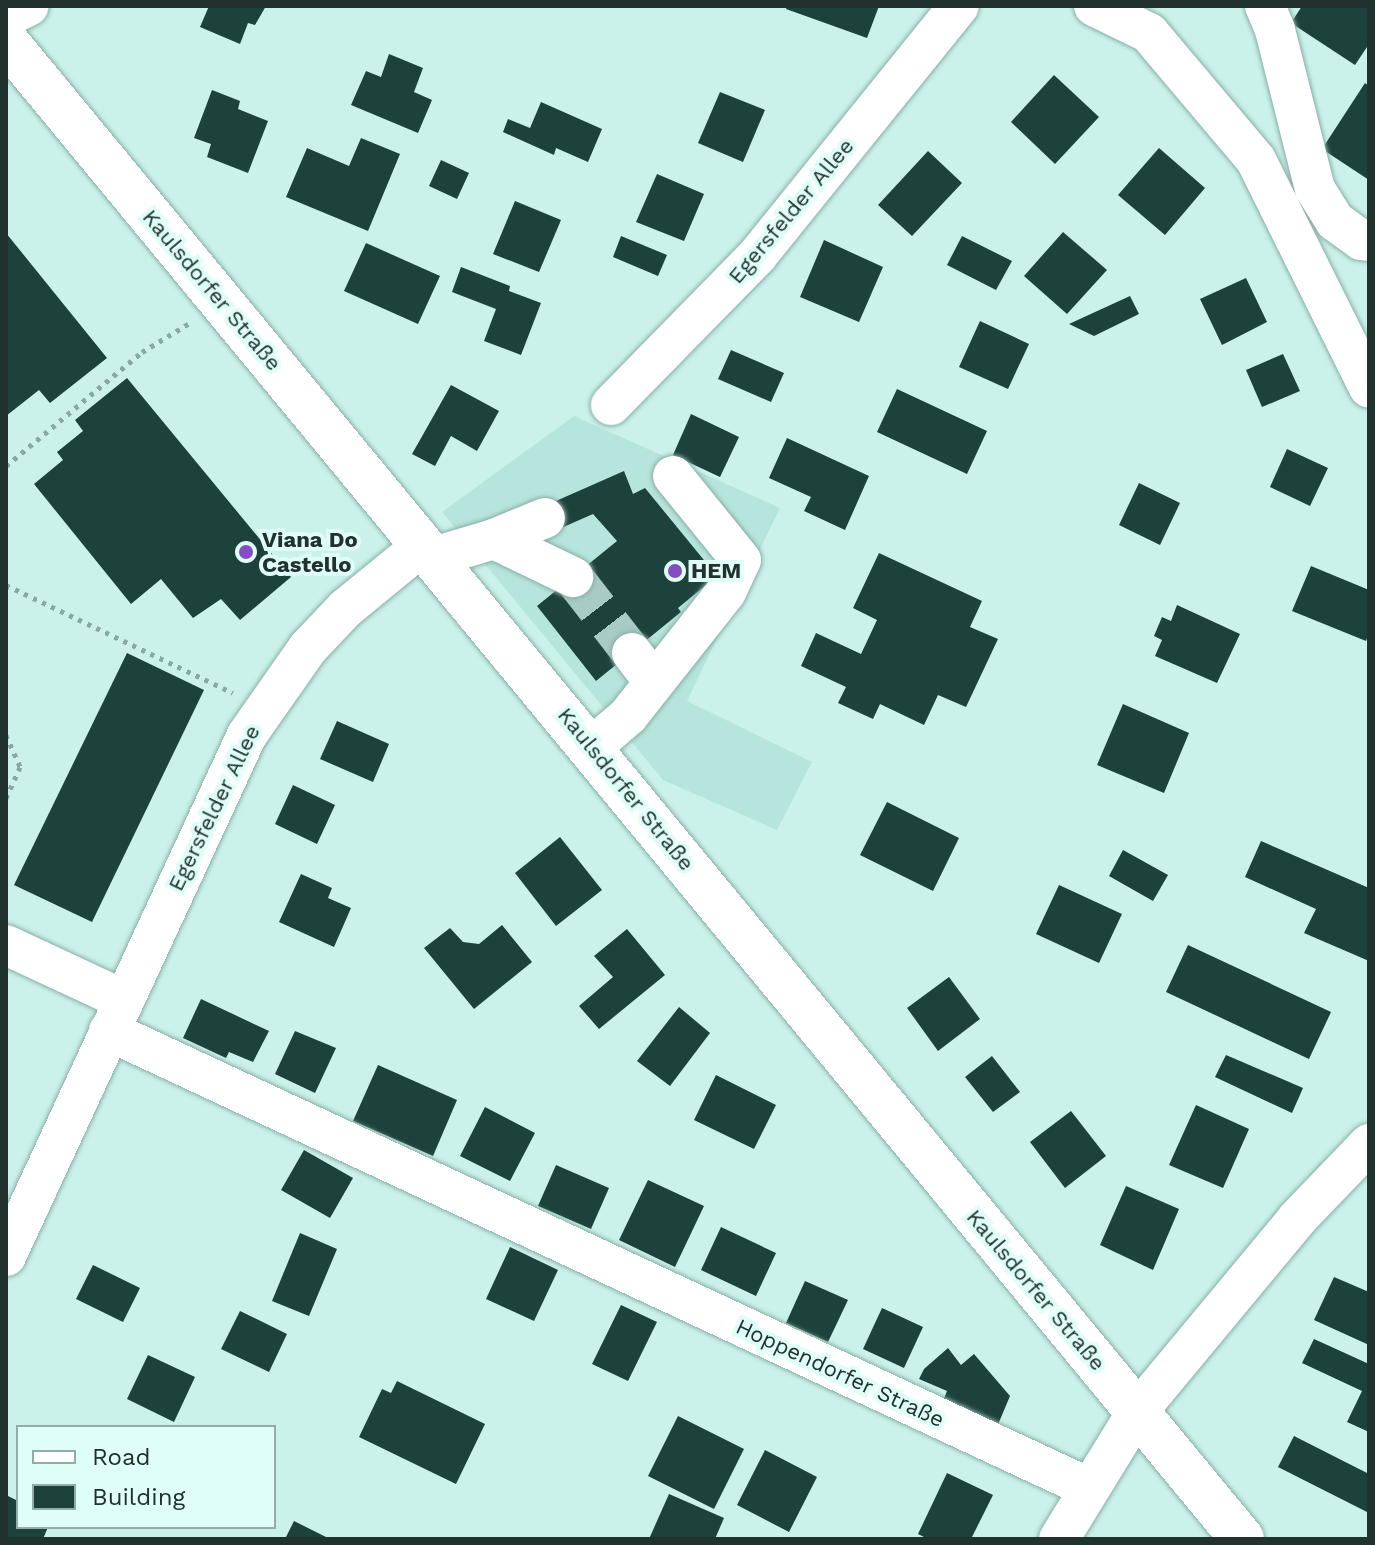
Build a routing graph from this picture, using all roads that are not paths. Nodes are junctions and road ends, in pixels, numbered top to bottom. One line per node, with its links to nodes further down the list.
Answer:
1 (29, 6): 5 (street)
2 (959, 6): 12 (street, Egersfelder Allee)
3 (1094, 6): 6 (street)
4 (1265, 6): 8 (street)
5 (6, 17)
6 (1144, 20): 9 (street)
7 (6, 41): 16 (main road, Kaulsdorfer Straße)
8 (1301, 134): 9 (street); 10 (street)
9 (1256, 160): 11 (street)
10 (1369, 241)
11 (1369, 388)
12 (611, 405)
13 (673, 476): 18 (street)
14 (545, 518): 15 (street)
15 (494, 539): 16 (street); 17 (street)
16 (428, 551): 18 (main road, Kaulsdorfer Straße); 20 (street, Egersfelder Allee)
17 (573, 577)
18 (592, 747): 23 (main road, Kaulsdorfer Straße)
19 (6, 945): 20 (street)
20 (116, 1015): 22 (street, Egersfelder Allee); 24 (street, Hoppendorfer Straße)
21 (1369, 1144): 23 (street)
22 (6, 1256)
23 (1137, 1412): 24 (street); 26 (main road, Kaulsdorfer Straße)
24 (1089, 1488): 25 (street)
25 (1059, 1539)
26 (1242, 1539)

